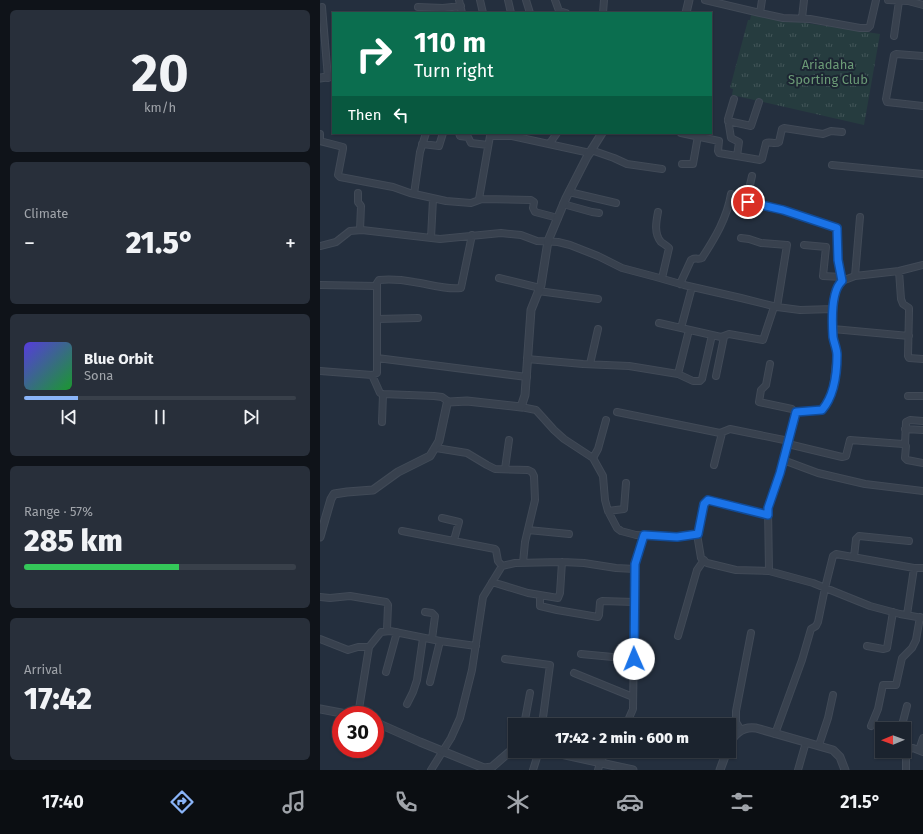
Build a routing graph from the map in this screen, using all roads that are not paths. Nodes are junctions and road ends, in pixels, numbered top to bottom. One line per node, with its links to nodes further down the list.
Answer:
1 (480, 0): 20 (street)
2 (508, 0): 21 (street)
3 (526, 0): 22 (street)
4 (556, 0): 23 (street)
5 (604, 0): 24 (street)
6 (689, 0): 25 (street)
7 (705, 0): 19 (street)
8 (734, 0): 19 (street)
9 (762, 0): 26 (street)
10 (804, 0): 27 (street)
11 (876, 0): 27 (street)
12 (888, 0): 14 (street)
13 (914, 1): 14 (street); 16 (street)
14 (899, 2): 28 (street)
15 (460, 3): 18 (street)
16 (923, 5)
17 (322, 7): 30 (street)
18 (418, 7)
19 (732, 7): 26 (street)
20 (483, 12)
21 (512, 12)
22 (530, 12)
23 (562, 12)
24 (603, 12)
25 (686, 12)
26 (760, 13): 27 (street)
27 (802, 18)
28 (894, 36)
29 (923, 56): 34 (street)
30 (330, 77): 31 (street)
31 (320, 78)
32 (734, 99): 35 (street)
33 (759, 102): 35 (street)
34 (923, 106)
35 (728, 121): 50 (street)
36 (842, 132): 50 (street)
37 (320, 134): 58 (street)
38 (426, 134): 47 (street)
39 (443, 134): 47 (street)
40 (459, 134): 48 (street)
41 (556, 134): 46 (street)
42 (601, 134): 49 (street)
43 (687, 134): 45 (street)
44 (490, 135): 46 (street); 48 (street)
45 (698, 136): 50 (street); 51 (street)
46 (550, 143): 49 (street)
47 (422, 144): 58 (street)
48 (488, 145): 61 (street)
49 (590, 152): 53 (street); 56 (street)
50 (737, 156)
51 (682, 164)
52 (832, 165): 54 (street)
53 (662, 168)
54 (923, 174)
55 (752, 176): 80 (street)
56 (569, 192): 62 (street); 63 (street)
57 (358, 193): 68 (street)
58 (414, 194): 60 (street)
59 (731, 194): 81 (street)
60 (433, 198): 61 (street); 70 (street)
61 (479, 199): 67 (street)
62 (616, 203)
63 (564, 204): 65 (street); 67 (street)
64 (658, 212): 79 (street)
65 (599, 213)
66 (860, 217): 77 (street)
67 (558, 218): 72 (street)
68 (360, 230): 70 (street); 74 (street)
69 (472, 235): 70 (street); 72 (street); 83 (street)
70 (431, 238)
71 (742, 238): 87 (street)
72 (548, 241): 79 (street); 85 (street)
73 (804, 245): 80 (street)
74 (320, 246)
75 (923, 265): 76 (street)
76 (899, 271): 77 (street); 98 (street)
77 (855, 276): 80 (street)
78 (499, 278): 85 (street)
79 (662, 278): 81 (street)
80 (842, 279): 88 (street)
81 (680, 284): 84 (street)
82 (320, 285): 83 (street)
83 (377, 286): 90 (street)
84 (692, 287): 87 (street); 92 (street)
85 (539, 289): 86 (street); 100 (street)
86 (598, 300)
87 (776, 307): 88 (street); 97 (street)
88 (833, 309): 94 (street)
89 (418, 318): 90 (street)
90 (377, 319): 99 (street)
91 (659, 323): 92 (street)
92 (681, 328): 95 (street)
93 (598, 329): 102 (street)
94 (833, 329): 98 (street); 115 (street)
95 (689, 330): 96 (street); 105 (street)
96 (712, 335): 97 (street); 105 (street)
97 (724, 336): 107 (street)
98 (909, 336): 101 (street)
99 (377, 358): 106 (street); 108 (street)
100 (527, 359): 102 (street); 108 (street)
101 (923, 359)
102 (590, 364): 105 (street)
103 (770, 364): 115 (street)
104 (320, 371): 106 (street)
105 (678, 374)
106 (372, 375): 109 (street)
107 (716, 376)
108 (527, 377): 113 (street)
109 (384, 394): 112 (street); 118 (street)
110 (908, 396): 111 (street)
111 (923, 396)
112 (449, 402): 113 (street); 125 (street)
113 (521, 407): 126 (street)
114 (617, 412): 121 (street)
115 (796, 412): 123 (street)
116 (606, 420): 126 (street)
117 (923, 421): 119 (street)
118 (382, 422)
119 (906, 429): 120 (street); 124 (street)
120 (923, 430)
121 (722, 433): 123 (street); 129 (street)
122 (509, 440): 130 (street)
123 (788, 442): 124 (street); 127 (street)
124 (905, 444): 128 (street)
125 (436, 448): 130 (street); 141 (street)
126 (593, 458): 133 (street)
127 (783, 460): 132 (street); 134 (street)
128 (923, 463)
129 (714, 465)
130 (505, 469): 136 (street)
131 (626, 483): 133 (street)
132 (923, 491)
133 (608, 512): 140 (street)
134 (768, 515): 139 (street); 152 (street)
135 (442, 518): 142 (street)
136 (528, 530): 138 (street); 147 (street)
137 (402, 531): 142 (street)
138 (569, 534)
139 (698, 534): 140 (street); 145 (street)
140 (644, 535): 151 (street)
141 (320, 537)
142 (454, 540): 148 (street)
143 (909, 541): 144 (street)
144 (854, 557): 149 (street); 154 (street)
145 (704, 560): 152 (street); 165 (street)
146 (562, 562): 147 (street); 151 (street); 155 (street)
147 (523, 563): 148 (street)
148 (502, 566): 153 (street)
149 (914, 568): 150 (street); 160 (street)
150 (923, 568)
151 (635, 569): 157 (street)
152 (769, 571): 154 (street)
153 (492, 582): 155 (street); 170 (street)
154 (825, 588): 159 (street); 195 (street)
155 (540, 596): 157 (street)
156 (320, 597): 162 (street)
157 (634, 602): 175 (street)
158 (425, 612): 168 (street)
159 (893, 612): 160 (street); 171 (street)
160 (908, 615): 161 (street)
161 (921, 617): 192 (street)
162 (388, 630): 163 (street); 172 (street)
163 (397, 632): 166 (street); 176 (street)
164 (751, 633): 193 (street)
165 (678, 636)
166 (423, 638): 168 (street); 182 (street)
167 (320, 640): 172 (street)
168 (432, 640): 169 (street)
169 (440, 641): 170 (street); 178 (street)
170 (476, 646): 200 (street)
171 (868, 646)
172 (369, 647): 183 (street)
173 (581, 654): 175 (street)
174 (505, 659): 188 (street)
175 (634, 659): 181 (street)
176 (386, 672)
177 (574, 673): 181 (street)
178 (430, 682)
179 (530, 693): 187 (street)
180 (833, 695): 198 (street)
181 (633, 697): 189 (street)
182 (407, 704)
183 (359, 706)
184 (907, 706): 190 (street)
185 (320, 708): 186 (street)
186 (332, 711)
187 (525, 718)
188 (543, 718)
189 (630, 718)
190 (903, 722)
191 (384, 726): 200 (street)
192 (871, 726)
193 (741, 730): 194 (street); 195 (street)
194 (736, 733)
195 (775, 734): 197 (street)
196 (923, 738): 201 (street)
197 (806, 742): 198 (street); 213 (street)
198 (819, 745): 214 (street)
199 (911, 748): 201 (street)
200 (444, 751): 208 (street); 209 (street)
201 (921, 751)
202 (508, 753): 208 (street)
203 (537, 758): 210 (street)
204 (570, 758): 207 (street)
205 (724, 758): 212 (street)
206 (906, 758): 215 (street)
207 (599, 767): 211 (street)
208 (490, 769)
209 (431, 770)
210 (533, 770)
211 (630, 770)
212 (720, 770)
213 (798, 770)
214 (845, 770)
215 (906, 770)

